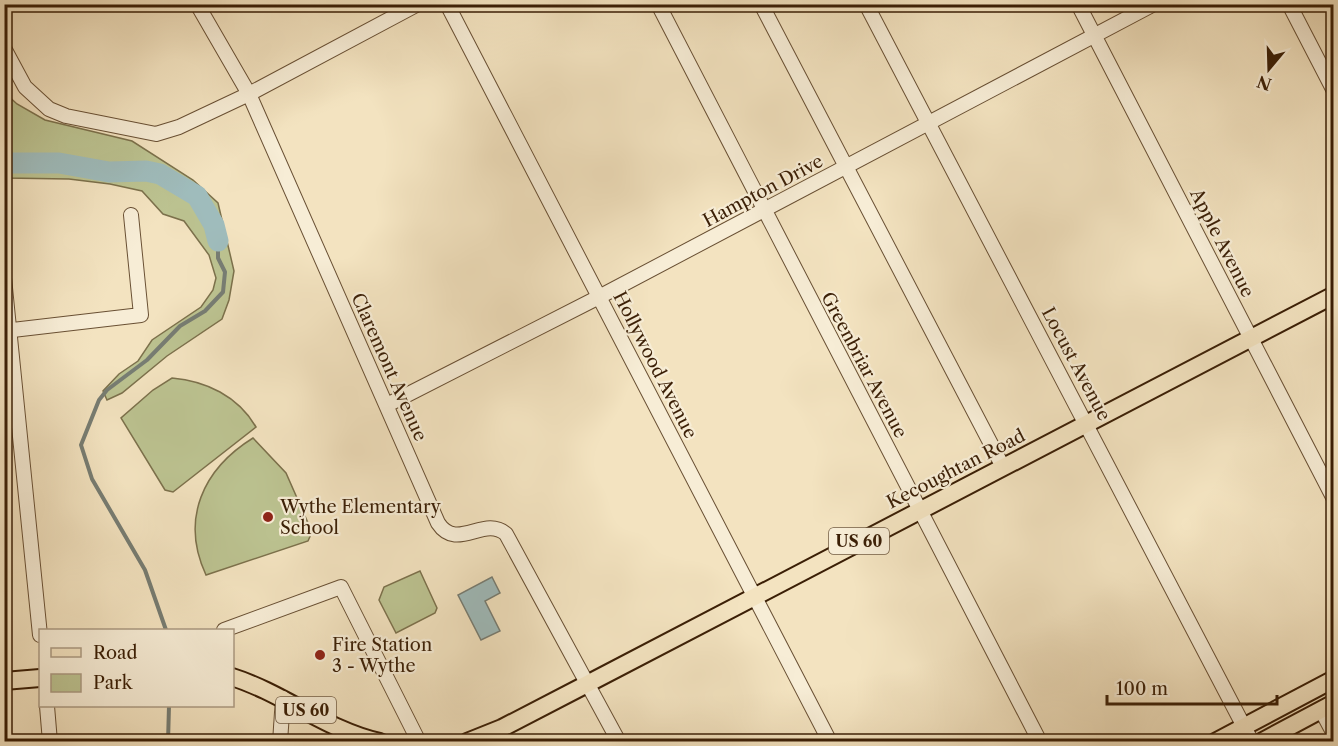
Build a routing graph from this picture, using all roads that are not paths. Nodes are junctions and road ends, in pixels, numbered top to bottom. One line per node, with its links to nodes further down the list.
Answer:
1 (197, 4): 13 (street, Claremont Avenue)
2 (418, 4): 13 (street)
3 (447, 4): 20 (street, Hollywood Avenue)
4 (658, 4): 16 (street, Greenbriar Avenue)
5 (761, 4): 15 (street)
6 (866, 4): 14 (street, Locust Avenue)
7 (1078, 4): 10 (street, Apple Avenue)
8 (1154, 4): 10 (street, Hampton Drive)
9 (1289, 4): 12 (street)
10 (1095, 35): 14 (street, Hampton Drive); 22 (street, Apple Avenue)
11 (4, 48): 13 (street)
12 (1334, 91)
13 (249, 94): 23 (street, Claremont Avenue)
14 (928, 124): 15 (street, Hampton Drive); 24 (street, Locust Avenue)
15 (844, 168): 16 (street, Hampton Drive); 25 (street)
16 (763, 211): 20 (street, Hampton Drive); 27 (street, Greenbriar Avenue)
17 (131, 215): 21 (street)
18 (4, 278): 21 (street)
19 (1334, 295): 22 (main road, Kecoughtan Road / US 60)
20 (599, 297): 23 (street, Hampton Drive); 28 (street, Hollywood Avenue)
21 (7, 330): 29 (street)
22 (1251, 338): 24 (main road, Kecoughtan Road / US 60); 26 (street, Apple Avenue)
23 (387, 405): 35 (street, Claremont Avenue)
24 (1087, 423): 25 (main road, Kecoughtan Road / US 60); 39 (street, Locust Avenue)
25 (1003, 467): 27 (main road, Kecoughtan Road / US 60)
26 (1334, 499)
27 (920, 510): 28 (main road, Kecoughtan Road / US 60); 48 (street, Greenbriar Avenue)
28 (754, 597): 35 (main road, Kecoughtan Road / US 60); 47 (street, Hollywood Avenue)
29 (39, 629)
30 (227, 629): 44 (street)
31 (39, 678): 34 (main road)
32 (234, 678): 36 (main road, US 60)
33 (1334, 679): 39 (main road)
34 (4, 681)
35 (589, 683): 45 (main road, Kecoughtan Road / US 60); 46 (street, Claremont Avenue)
36 (283, 698): 42 (street); 43 (main road, US 60)
37 (1327, 706): 40 (street); 51 (main road)
38 (47, 707): 41 (street)
39 (1244, 726): 49 (main road); 50 (street, Locust Avenue)
40 (1334, 734)
41 (50, 741)
42 (280, 741)
43 (380, 741)
44 (419, 741)
45 (466, 741)
46 (619, 741)
47 (830, 741)
48 (1040, 741)
49 (1215, 741)
50 (1252, 741)
51 (1261, 741)

